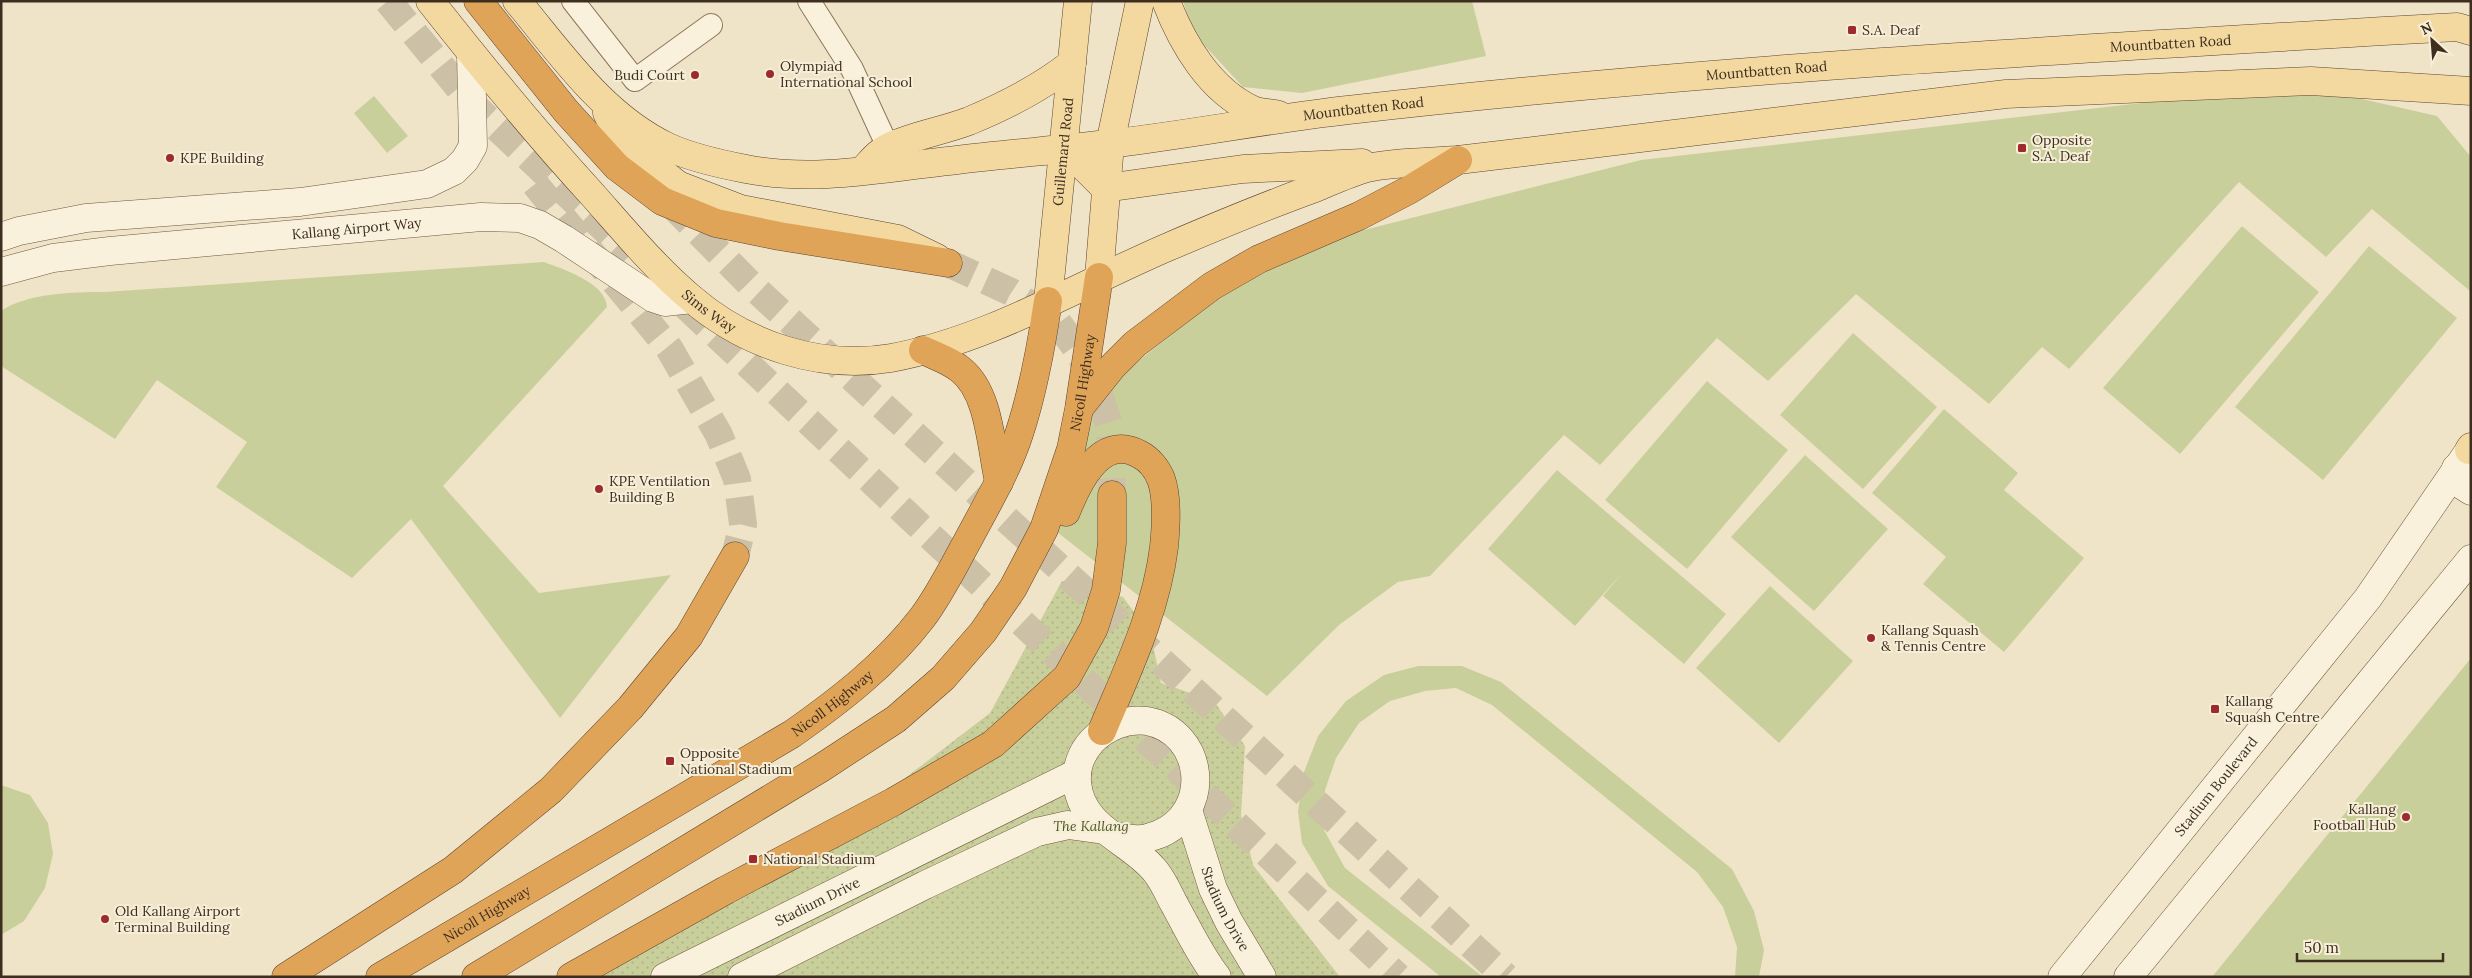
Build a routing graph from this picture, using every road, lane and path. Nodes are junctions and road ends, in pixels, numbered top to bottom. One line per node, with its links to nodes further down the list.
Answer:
1 (430, 1): 12 (main road, Sims Way)
2 (478, 1): 24 (highway)
3 (517, 1): 14 (main road)
4 (573, 1): 9 (street)
5 (809, 1): 17 (street)
6 (1078, 1): 11 (main road, Guillemard Road)
7 (1140, 1): 16 (main road)
8 (1166, 1): 15 (main road)
9 (711, 26)
10 (2466, 28): 15 (main road, Mountbatten Road)
11 (1073, 52): 17 (main road); 18 (main road, Guillemard Road)
12 (471, 53): 23 (street); 27 (main road, Sims Way)
13 (2467, 94): 19 (main road)
14 (604, 104): 21 (main road); 24 (main road)
15 (1288, 116): 16 (main road, Mountbatten Road)
16 (1110, 144): 18 (main road, Mountbatten Road); 22 (main road)
17 (888, 147): 21 (main road)
18 (1065, 148): 21 (main road); 22 (main road); 28 (main road, Guillemard Road)
19 (1458, 160): 20 (main road); 30 (highway)
20 (1369, 168): 22 (main road); 26 (main road)
21 (863, 170)
22 (1105, 188): 26 (main road)
23 (1, 238)
24 (948, 263)
25 (1, 272): 27 (street, Kallang Airport Way)
26 (1099, 278): 28 (main road, Sims Way); 30 (highway, Nicoll Highway)
27 (692, 299): 29 (main road, Sims Way)
28 (1048, 301): 29 (main road, Sims Way); 32 (highway, Nicoll Highway)
29 (923, 350): 32 (highway)
30 (1079, 410): 37 (highway, Nicoll Highway)
31 (2467, 453): 33 (street); 50 (street, Stadium Boulevard)
32 (999, 482): 43 (highway, Nicoll Highway)
33 (2471, 492)
34 (1112, 495): 45 (highway)
35 (735, 556): 42 (highway)
36 (2471, 559): 51 (street)
37 (943, 678): 38 (highway); 44 (highway, Nicoll Highway)
38 (1102, 731): 39 (street); 40 (street)
39 (1077, 773): 41 (street); 46 (street, Stadium Drive)
40 (1188, 810): 41 (street); 49 (street, Stadium Drive)
41 (1110, 833): 47 (street); 48 (street)
42 (286, 977)
43 (380, 977)
44 (476, 977)
45 (571, 977)
46 (665, 977)
47 (742, 977)
48 (1217, 977)
49 (1262, 977)
50 (2062, 977)
51 (2128, 977)

